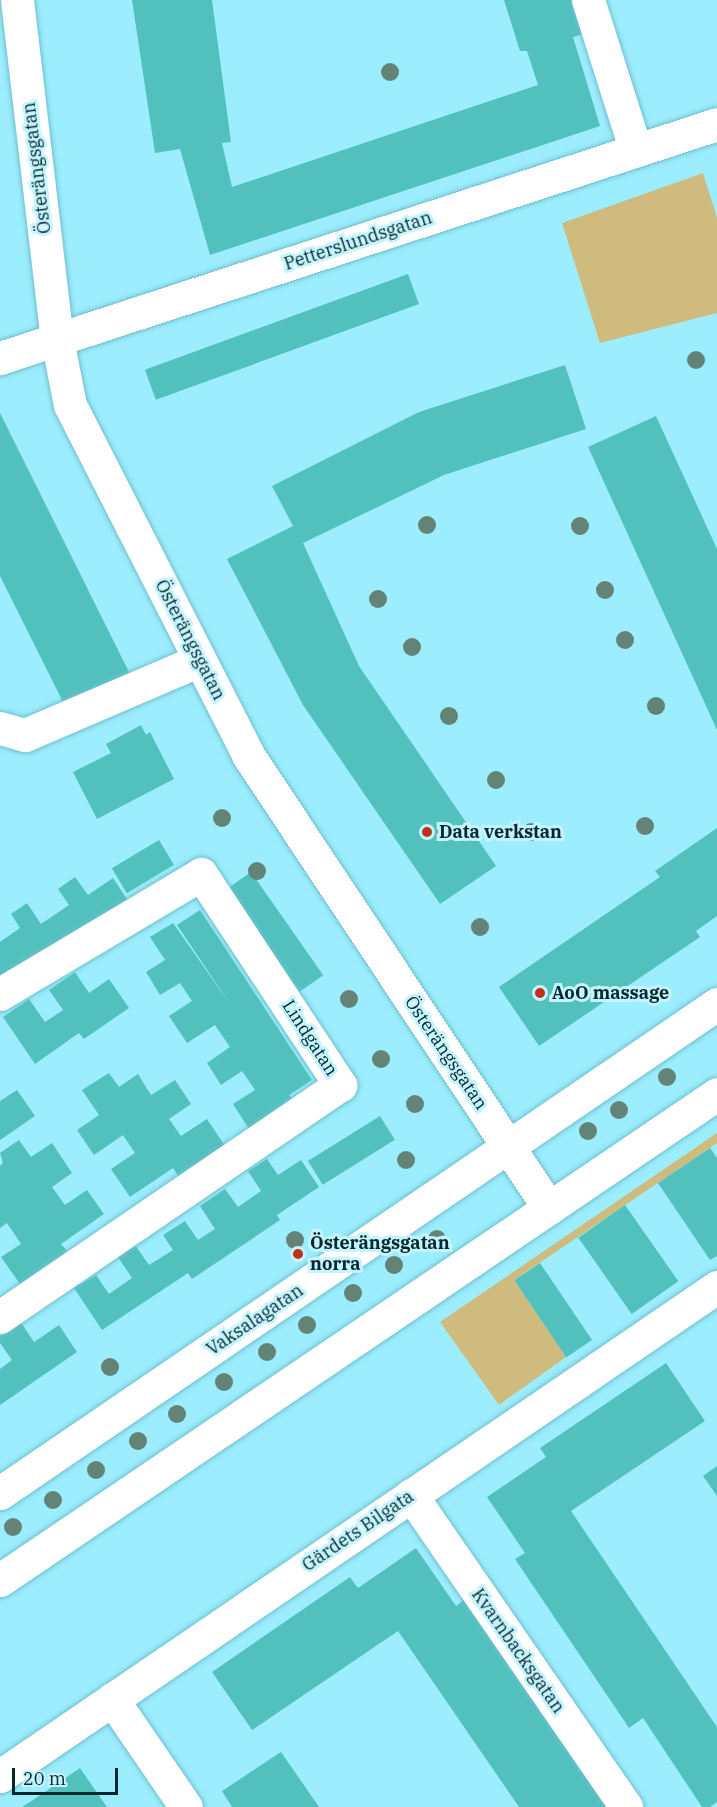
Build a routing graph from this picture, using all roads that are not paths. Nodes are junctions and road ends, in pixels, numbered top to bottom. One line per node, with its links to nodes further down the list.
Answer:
1 (17, 0): 5 (street, Österängsgatan)
2 (588, 0): 4 (street)
3 (717, 124): 4 (street, Petterslundsgatan)
4 (636, 151): 5 (street, Petterslundsgatan)
5 (57, 339): 6 (street, Petterslundsgatan); 7 (street, Österängsgatan)
6 (0, 358)
7 (200, 660): 8 (street); 12 (street, Österängsgatan)
8 (0, 728)
9 (0, 994): 15 (street, Lindgatan)
10 (717, 1004): 12 (street, Vaksalagatan)
11 (717, 1094): 13 (street)
12 (508, 1146): 13 (street, Österängsgatan); 16 (street, Vaksalagatan)
13 (549, 1209): 18 (street)
14 (716, 1291): 17 (street, Gärdets Bilgata)
15 (0, 1317)
16 (0, 1493)
17 (411, 1495): 19 (street, Gärdets Bilgata); 22 (street, Kvarnbacksgatan)
18 (0, 1580)
19 (112, 1699): 20 (street, Gärdets Bilgata); 21 (street)
20 (0, 1776)
21 (186, 1807)
22 (626, 1807)

